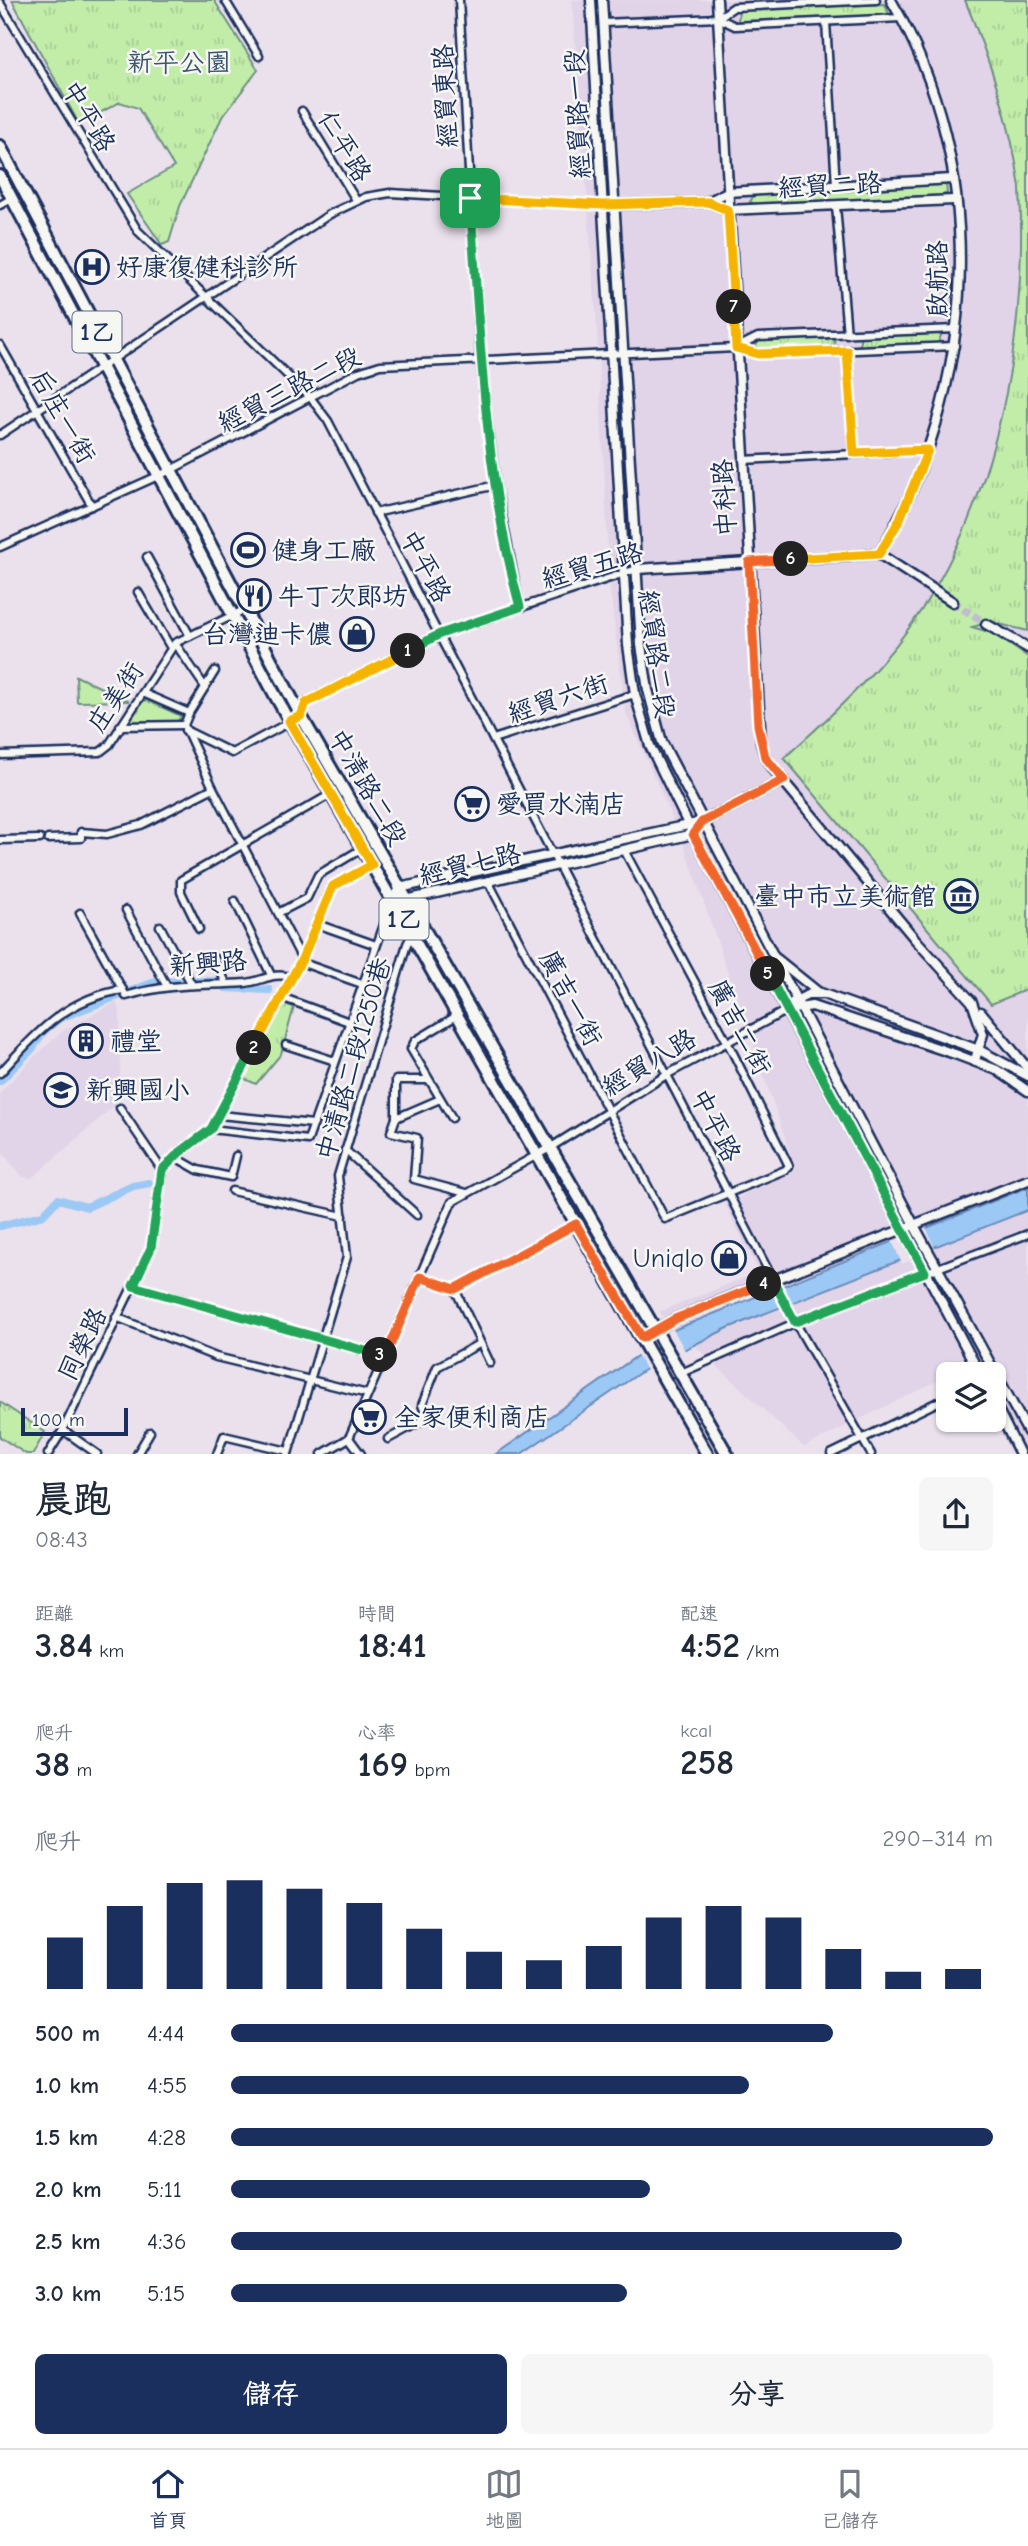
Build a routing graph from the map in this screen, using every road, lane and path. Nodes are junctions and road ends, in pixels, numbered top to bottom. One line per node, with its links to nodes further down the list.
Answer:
1 (225, 0): 13 (street)
2 (459, 0): 21 (street, 經貿東路)
3 (592, 0): 26 (street, 經貿路一段)
4 (602, 0): 12 (street, 經貿路一段)
5 (717, 0): 9 (street, 中科路)
6 (876, 0): 9 (street)
7 (891, 0): 10 (street, 啟航路)
8 (0, 3): 30 (street, 中平路)
9 (718, 18): 11 (street); 12 (street); 19 (street, 中科路)
10 (901, 18): 11 (street); 17 (street, 啟航路)
11 (826, 22): 18 (street)
12 (603, 23): 27 (street, 經貿路一段)
13 (259, 56)
14 (302, 111): 22 (street, 仁平路)
15 (0, 146): 40 (main road, 中清路二段 / 1乙)
16 (0, 176): 20 (main road, 中清路二段 / 1乙)
17 (952, 179): 18 (street, 經貿二路); 23 (street, 啟航路)
18 (836, 185): 19 (street, 經貿二路)
19 (727, 192): 24 (street, 經貿二路); 29 (street, 中科路)
20 (12, 198): 25 (street); 40 (main road, 中清路二段 / 1乙)
21 (470, 198): 22 (street, 經貿二路); 26 (street, 經貿二路); 39 (street, 經貿東路)
22 (356, 200): 30 (street, 經貿二路)
23 (954, 200): 28 (street, 經貿二路); 31 (street, 啟航路)
24 (708, 202): 27 (street, 經貿二路); 29 (street, 經貿二路)
25 (0, 205)
26 (603, 205): 27 (street, 經貿二路); 37 (street, 經貿路一段)
27 (614, 205): 38 (street, 經貿路一段)
28 (836, 206): 29 (street, 經貿二路); 32 (street)
29 (728, 210): 35 (street, 中科路)
30 (208, 298): 40 (street, 經貿二路); 41 (street, 中平路)
31 (958, 328): 32 (street, 經貿三路二段); 34 (street, 啟航路)
32 (847, 334): 35 (street, 經貿三路二段)
33 (0, 345): 42 (street, 后庄一街)
34 (955, 346): 36 (street, 經貿三路二段); 44 (street, 啟航路)
35 (736, 348): 36 (street, 經貿三路二段); 38 (street, 經貿三路二段); 46 (street, 中科路)
36 (847, 351): 45 (street)
37 (610, 352): 38 (street, 經貿三路二段); 39 (street, 經貿三路二段); 56 (street, 經貿路二段)
38 (623, 352): 55 (street, 經貿路二段)
39 (480, 359): 41 (street, 經貿三路二段); 48 (street, 經貿東路)
40 (107, 364): 42 (street, 經貿二路); 47 (main road, 中清路二段 / 1乙)
41 (310, 397): 47 (street, 經貿三路二段); 50 (street, 中平路)
42 (37, 410): 43 (street, 經貿二路); 49 (street, 后庄一街)
43 (0, 435)
44 (928, 450): 45 (street); 52 (street, 啟航路)
45 (854, 453): 46 (street)
46 (743, 460): 54 (street, 中科路)
47 (164, 474): 49 (street, 經貿三路二段); 60 (main road, 中清路二段 / 1乙)
48 (496, 485): 50 (street); 59 (street, 經貿東路)
49 (92, 506): 51 (street, 經貿三路二段)
50 (375, 513): 62 (street, 中平路)
51 (0, 547)
52 (879, 554): 54 (street, 經貿五路); 58 (street)
53 (147, 557): 63 (street)
54 (749, 562): 55 (street, 經貿五路); 77 (street, 中科路)
55 (637, 569): 56 (street, 經貿五路); 80 (street, 經貿路二段)
56 (624, 573): 59 (street, 經貿五路); 69 (street, 經貿路二段)
57 (138, 592): 64 (street)
58 (953, 602)
59 (520, 607): 62 (street, 經貿五路)
60 (239, 612): 63 (street); 71 (main road, 中清路二段 / 1乙); 72 (main road, 中清路二段 / 1乙)
61 (986, 624): 65 (street)
62 (440, 634): 71 (street, 經貿五路); 75 (street, 中平路)
63 (190, 636): 64 (street)
64 (173, 645): 67 (street); 68 (street, 庄美街)
65 (1028, 648)
66 (215, 671): 67 (street)
67 (205, 687): 70 (street)
68 (143, 693): 70 (street); 73 (street, 庄美街)
69 (635, 694): 75 (street, 經貿六街); 81 (street, 經貿路二段)
70 (189, 713): 74 (street)
71 (301, 716): 72 (street); 93 (main road, 中清路二段 / 1乙)
72 (289, 721): 74 (street); 79 (main road, 中清路二段 / 1乙)
73 (120, 726): 74 (street); 76 (street, 庄美街)
74 (184, 728): 78 (street)
75 (493, 739): 89 (street, 中平路)
76 (0, 755)
77 (784, 780): 80 (street, 經貿七路); 119 (street, 中科路)
78 (213, 788): 84 (street); 86 (street)
79 (331, 794): 86 (street); 87 (main road, 中清路二段 / 1乙)
80 (702, 822): 81 (street, 經貿七路); 82 (street, 經貿七路); 106 (street, 經貿路二段)
81 (688, 825): 82 (street, 經貿路二段); 89 (street, 經貿七路)
82 (693, 834): 88 (street, 經貿七路); 121 (street, 經貿路二段)
83 (40, 839): 85 (street)
84 (48, 839)
85 (0, 840)
86 (242, 845): 99 (street); 103 (street)
87 (363, 848): 90 (main road, 中清路二段 / 1乙); 99 (street)
88 (624, 850): 91 (street, 經貿七路); 124 (street, 廣吉二街)
89 (554, 854): 91 (street, 中平路); 93 (street, 經貿七路)
90 (372, 865): 94 (main road, 中清路二段 / 1乙); 101 (street)
91 (559, 865): 92 (street, 經貿七路); 131 (street, 中平路)
92 (488, 881): 95 (street, 經貿七路); 137 (street, 廣吉一街)
93 (399, 888): 94 (street, 經貿七路); 95 (main road, 中清路二段 / 1乙)
94 (393, 900): 95 (street, 經貿七路); 104 (main road, 中清路二段 / 1乙); 105 (street)
95 (406, 900): 100 (main road, 中清路二段 / 1乙)
96 (235, 901): 109 (street)
97 (126, 909): 113 (street)
98 (80, 913): 115 (street)
99 (278, 913): 108 (street)
100 (419, 921): 104 (street, 中清路二段1250巷); 143 (main road, 中清路二段 / 1乙)
101 (317, 924): 105 (street); 108 (street)
102 (160, 926): 114 (street)
103 (200, 929)
104 (411, 931): 122 (main road, 中清路二段 / 1乙); 144 (street, 中清路二段1250巷)
105 (376, 945): 112 (street)
106 (770, 952): 116 (street); 118 (street, 經貿路二段)
107 (215, 959): 111 (street)
108 (301, 960): 110 (street); 112 (street)
109 (271, 975): 110 (street, 新興路); 111 (street, 新興路)
110 (292, 977): 117 (street)
111 (226, 983): 114 (street, 新興路)
112 (362, 984): 123 (street)
113 (166, 985): 114 (street, 新興路); 115 (street, 新興路)
114 (192, 985)
115 (125, 993): 130 (street, 新興路)
116 (822, 995): 118 (street); 126 (street)
117 (281, 998): 123 (street); 138 (street)
118 (796, 999): 120 (street, 經貿路二段); 121 (street, 經貿八路)
119 (972, 1002): 126 (street, 中科路); 129 (street, 中科路)
120 (801, 1008): 121 (street, 經貿八路); 127 (street, 經貿八路); 156 (street, 經貿路二段)
121 (787, 1010): 124 (street, 經貿八路); 157 (street, 經貿路二段)
122 (458, 1015): 133 (street); 145 (main road, 中清路二段 / 1乙)
123 (349, 1022): 128 (street)
124 (726, 1041): 131 (street, 經貿八路); 152 (street, 廣吉二街)
125 (286, 1045): 128 (street)
126 (979, 1050): 127 (street, 中科路); 132 (street)
127 (975, 1060): 134 (street)
128 (335, 1061): 141 (street)
129 (1028, 1069)
130 (0, 1073)
131 (668, 1074): 137 (street, 經貿八路); 152 (street, 中平路)
132 (1028, 1076)
133 (429, 1080): 135 (street); 139 (street)
134 (1028, 1091)
135 (440, 1099): 139 (street); 140 (street)
136 (120, 1108): 148 (street)
137 (609, 1111): 143 (street, 經貿八路); 152 (street, 廣吉一街)
138 (219, 1115): 141 (street); 142 (street)
139 (396, 1118): 151 (street)
140 (452, 1118)
141 (314, 1124): 142 (street)
142 (211, 1129): 147 (street)
143 (548, 1149): 145 (street, 經貿八路); 167 (main road, 中清路二段 / 1乙)
144 (345, 1150): 153 (street); 154 (street, 中清路二段1250巷)
145 (536, 1155): 151 (street, 經貿八路); 155 (main road, 中清路二段 / 1乙)
146 (236, 1156): 147 (street)
147 (175, 1157): 148 (street)
148 (162, 1170): 163 (street, 同榮路)
149 (1028, 1180): 156 (street)
150 (232, 1191): 154 (street)
151 (466, 1193): 161 (street)
152 (730, 1194): 162 (street, 中平路)
153 (416, 1215)
154 (342, 1216): 169 (street, 中清路二段1250巷)
155 (576, 1224): 164 (street); 168 (main road, 中清路二段 / 1乙)
156 (916, 1227): 157 (street); 159 (street, 經貿路二段)
157 (903, 1233): 160 (street, 經貿路二段); 162 (street)
158 (1028, 1234): 159 (street)
159 (937, 1268): 160 (street); 173 (street)
160 (925, 1272): 166 (street); 172 (street)
161 (420, 1277): 164 (street); 171 (street)
162 (775, 1284): 166 (street, 中平路); 167 (street)
163 (133, 1286): 165 (street, 同榮路); 169 (street)
164 (455, 1289): 170 (street)
165 (116, 1317): 176 (street); 181 (street, 同榮路)
166 (793, 1319): 175 (street); 185 (street, 中平路)
167 (654, 1330): 168 (street); 175 (main road, 1乙)
168 (642, 1338): 194 (main road, 1乙)
169 (323, 1341): 171 (street); 176 (street, 中清路二段1250巷)
170 (479, 1344): 174 (street); 186 (street)
171 (385, 1357): 178 (street)
172 (974, 1362)
173 (989, 1362)
174 (490, 1363)
175 (676, 1369): 195 (main road, 1乙)
176 (309, 1379): 178 (street); 187 (street, 中清路二段1250巷)
177 (1006, 1393): 183 (street)
178 (368, 1394): 184 (street)
179 (936, 1402): 185 (street)
180 (1006, 1426): 198 (street)
181 (63, 1430): 188 (street, 同榮路); 189 (street)
182 (150, 1432): 190 (street)
183 (1028, 1432)
184 (349, 1438): 192 (street); 193 (street)
185 (862, 1438): 196 (street); 197 (street, 中平路)
186 (388, 1439)
187 (288, 1453): 191 (street)
188 (48, 1454)
189 (97, 1454)
190 (137, 1454)
191 (218, 1454)
192 (322, 1454)
193 (361, 1454)
194 (707, 1454)
195 (727, 1454)
196 (831, 1454)
197 (871, 1454)
198 (1020, 1454)

